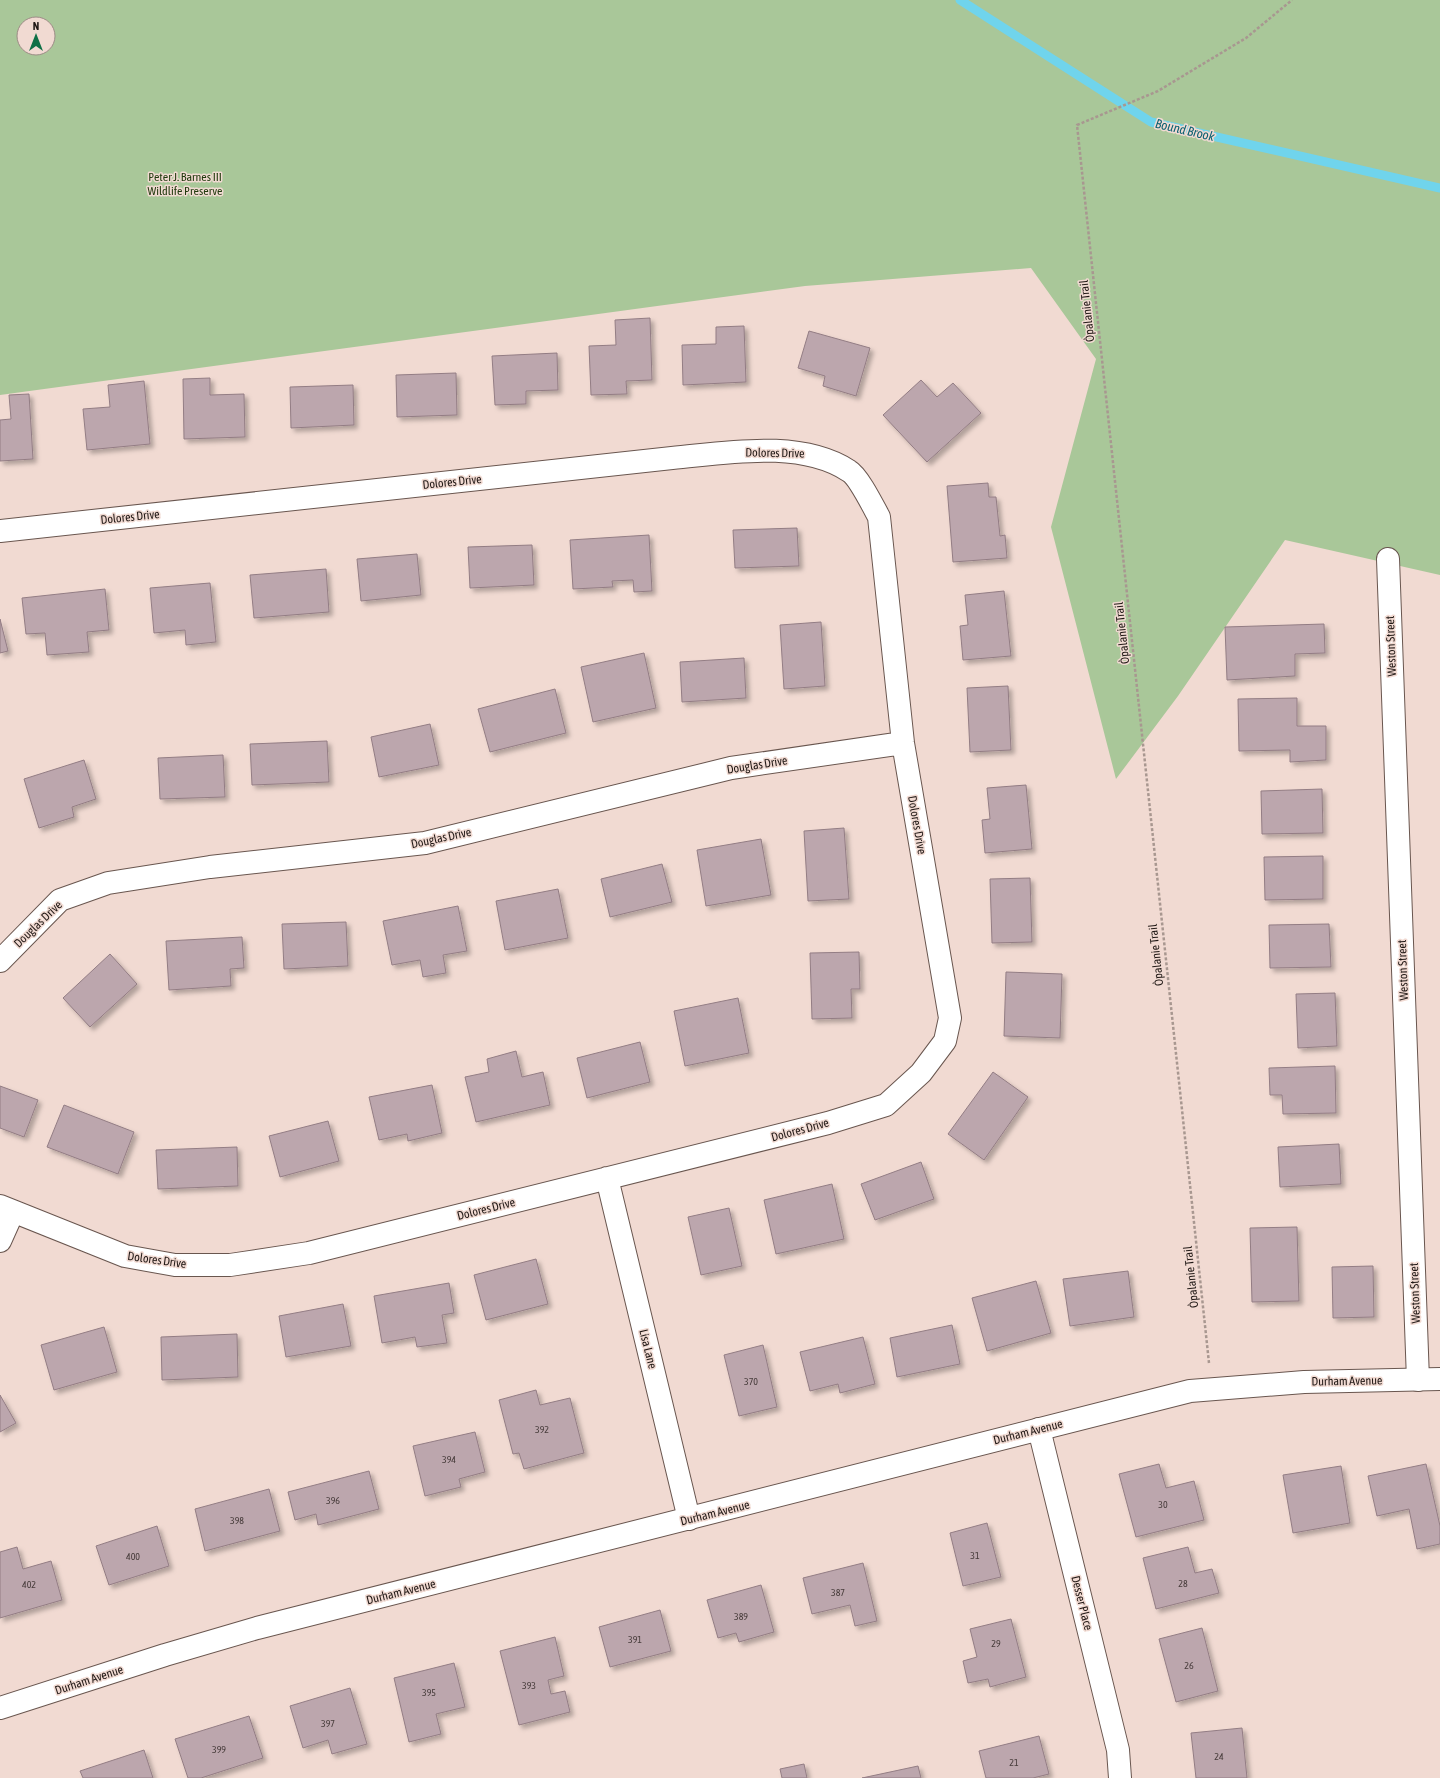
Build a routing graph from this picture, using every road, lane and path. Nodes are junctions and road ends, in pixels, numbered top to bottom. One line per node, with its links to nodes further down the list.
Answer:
1 (1292, 0): 11 (path, Òpalanie Trail)
2 (0, 531): 4 (street, Dolores Drive)
3 (1388, 559): 9 (street, Weston Street)
4 (903, 743): 5 (street, Douglas Drive); 6 (street, Dolores Drive)
5 (0, 961)
6 (607, 1178): 7 (street, Dolores Drive); 13 (street, Lisa Lane)
7 (6, 1209): 8 (street)
8 (0, 1241)
9 (1418, 1380): 10 (street, Durham Avenue); 11 (street, Durham Avenue)
10 (1440, 1380)
11 (1212, 1388): 12 (street, Durham Avenue)
12 (1039, 1429): 13 (street, Durham Avenue); 15 (street, Desser Place)
13 (689, 1519): 14 (street, Durham Avenue)
14 (0, 1708)
15 (1120, 1778)

